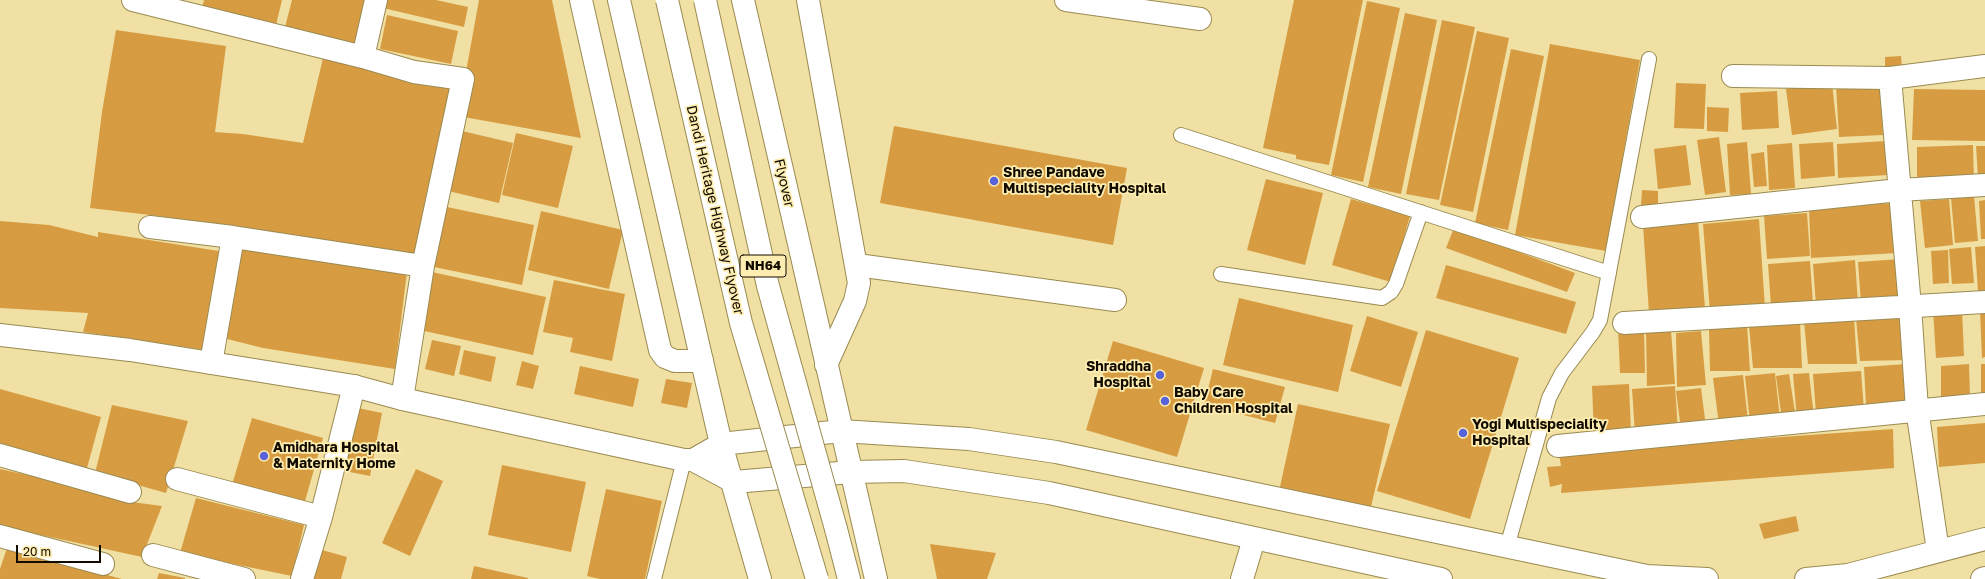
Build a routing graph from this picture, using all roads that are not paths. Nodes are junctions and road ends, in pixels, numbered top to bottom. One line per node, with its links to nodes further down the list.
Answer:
1 (133, 0): 11 (main road)
2 (376, 0): 11 (main road)
3 (581, 0): 32 (main road)
4 (619, 0): 32 (main road)
5 (667, 0): 61 (main road, Dandi Heritage Highway Flyover / NH64, bridge)
6 (705, 0): 62 (main road, NH64, bridge)
7 (743, 0): 34 (main road, Flyover)
8 (808, 0): 24 (main road)
9 (1066, 0): 10 (main road)
10 (1200, 19)
11 (363, 57): 23 (main road)
12 (1649, 59): 25 (lane)
13 (1985, 66): 15 (main road)
14 (1733, 76): 15 (main road)
15 (1890, 78): 18 (main road)
16 (1181, 134): 19 (lane)
17 (1985, 185): 18 (main road)
18 (1899, 190): 20 (main road); 29 (main road)
19 (1421, 212): 25 (lane); 26 (lane)
20 (1642, 217)
21 (150, 227): 22 (main road)
22 (234, 237): 23 (main road); 33 (main road)
23 (423, 266): 36 (main road)
24 (856, 266): 27 (main road); 34 (main road)
25 (1608, 273): 52 (lane)
26 (1221, 274)
27 (1116, 300)
28 (1985, 302): 29 (main road)
29 (1910, 306): 30 (main road); 38 (main road)
30 (1624, 323)
31 (0, 335): 33 (main road)
32 (702, 361): 40 (main road)
33 (211, 363): 35 (main road)
34 (826, 365): 39 (main road, Flyover)
35 (354, 386): 36 (main road); 48 (main road)
36 (402, 398): 43 (main road)
37 (1985, 404): 38 (main road)
38 (1917, 409): 41 (main road); 53 (main road)
39 (841, 430): 40 (main road); 44 (main road, Flyover); 52 (main road)
40 (721, 444): 43 (main road); 46 (main road)
41 (1558, 446)
42 (0, 455): 47 (main road)
43 (688, 460): 46 (main road); 59 (lane)
44 (851, 472): 46 (main road); 50 (main road); 63 (main road, Flyover)
45 (176, 479): 48 (main road)
46 (734, 482): 60 (main road)
47 (130, 492)
48 (321, 517): 58 (main road)
49 (0, 536): 55 (main road)
50 (1254, 539): 64 (main road); 65 (main road)
51 (1985, 539): 53 (main road)
52 (1507, 547): 66 (main road)
53 (1938, 551): 68 (main road)
54 (153, 556): 57 (main road)
55 (103, 564)
56 (1985, 578): 69 (main road)
57 (244, 579)
58 (302, 579)
59 (654, 579)
60 (760, 579)
61 (817, 579)
62 (849, 579)
63 (876, 579)
64 (1242, 579)
65 (1441, 579)
66 (1684, 579): 67 (main road)
67 (1707, 579)
68 (1806, 579)
69 (1982, 579)

